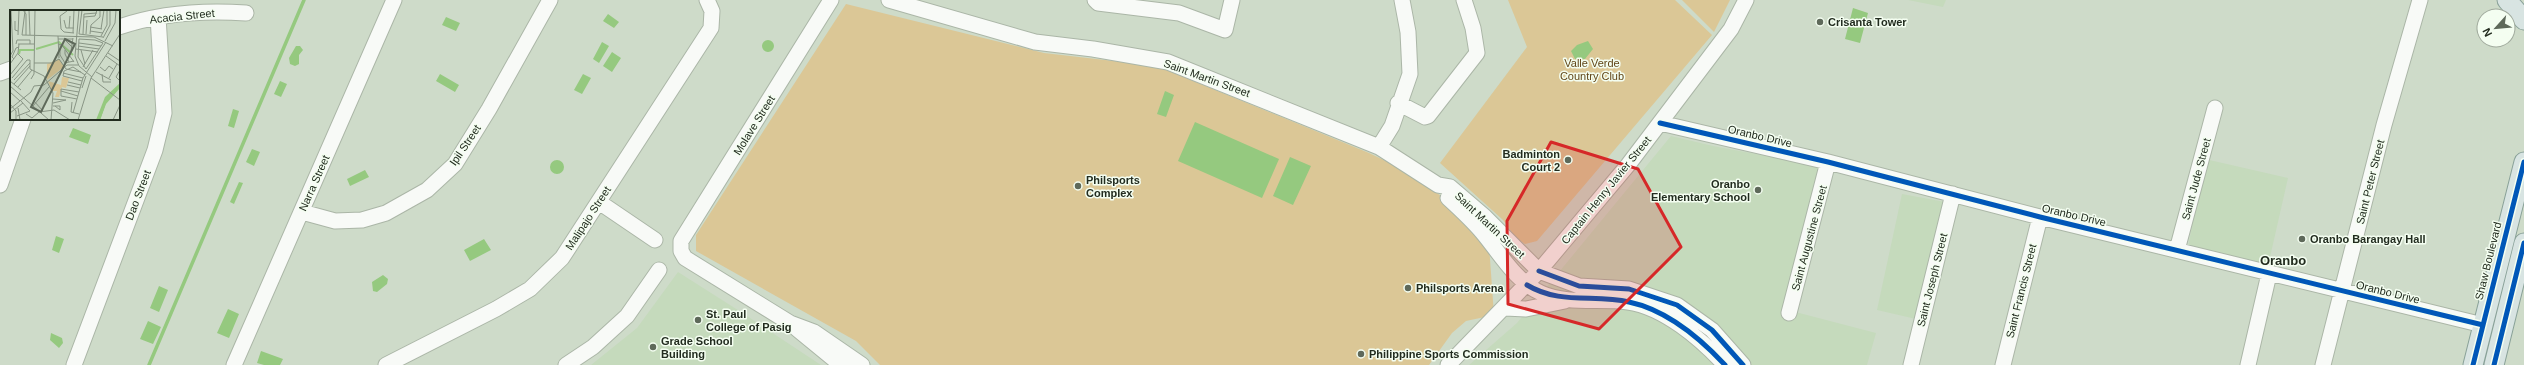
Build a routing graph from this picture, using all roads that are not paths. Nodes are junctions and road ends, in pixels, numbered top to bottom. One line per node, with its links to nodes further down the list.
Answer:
1 (394, 0): 32 (street, Narra Street)
2 (550, 0): 32 (street, Ipil Street)
3 (707, 0): 31 (street, Malipajo Street)
4 (831, 0): 45 (street, Molave Street)
5 (889, 0): 25 (street, Saint Martin Street)
6 (1095, 0): 7 (street)
7 (1232, 0)
8 (1402, 0): 21 (street)
9 (1464, 0): 21 (street)
10 (1746, 0): 24 (street, Captain Henry Javier Street)
11 (2420, 0): 41 (street, Saint Peter Street)
12 (2507, 0): 17 (main road)
13 (2519, 0): 14 (main road)
14 (2524, 6)
15 (246, 13): 16 (street, Acacia Street)
16 (158, 17): 18 (street, Acacia Street); 47 (street, Dao Street)
17 (2524, 20)
18 (120, 27)
19 (10, 69): 20 (street)
20 (0, 73)
21 (1398, 103): 25 (street)
22 (2215, 108): 36 (street, Saint Jude Street)
23 (23, 120): 28 (street)
24 (1660, 123): 26 (street, Oranbo Drive); 38 (street, Captain Henry Javier Street)
25 (1379, 147): 29 (street, Saint Martin Street)
26 (1828, 162): 30 (street, Oranbo Drive); 44 (street, Saint Augustine Street)
27 (2524, 162): 46 (main road, Shaw Boulevard)
28 (0, 185)
29 (1438, 185): 38 (street, Saint Martin Street); 40 (street, Saint Martin Street)
30 (1953, 194): 33 (street, Oranbo Drive); 56 (street, Saint Joseph Street)
31 (599, 202): 34 (street); 49 (street, Malipajo Street)
32 (302, 212): 48 (street, Narra Street)
33 (2040, 217): 36 (street, Oranbo Drive); 57 (street, Saint Francis Street)
34 (655, 240)
35 (2524, 243): 61 (main road)
36 (2177, 250): 39 (street, Oranbo Drive)
37 (658, 270): 50 (street)
38 (1539, 271): 40 (street, Captain Henry Javier Street); 55 (street)
39 (2269, 274): 41 (street, Oranbo Drive); 58 (street)
40 (1527, 285): 42 (street); 43 (street, Captain Henry Javier Street)
41 (2342, 291): 46 (street, Oranbo Drive); 59 (street, Saint Peter Street)
42 (1572, 299): 43 (street); 54 (street)
43 (1505, 308): 53 (street, Captain Henry Javier Street)
44 (1789, 313)
45 (790, 323): 51 (street); 52 (street)
46 (2483, 325): 60 (main road, Shaw Boulevard)
47 (74, 365)
48 (234, 365)
49 (386, 365)
50 (566, 365)
51 (841, 365)
52 (862, 365)
53 (1448, 365)
54 (1725, 365)
55 (1743, 365)
56 (1912, 365)
57 (2003, 365)
58 (2248, 365)
59 (2323, 365)
60 (2473, 365)
61 (2494, 365)

